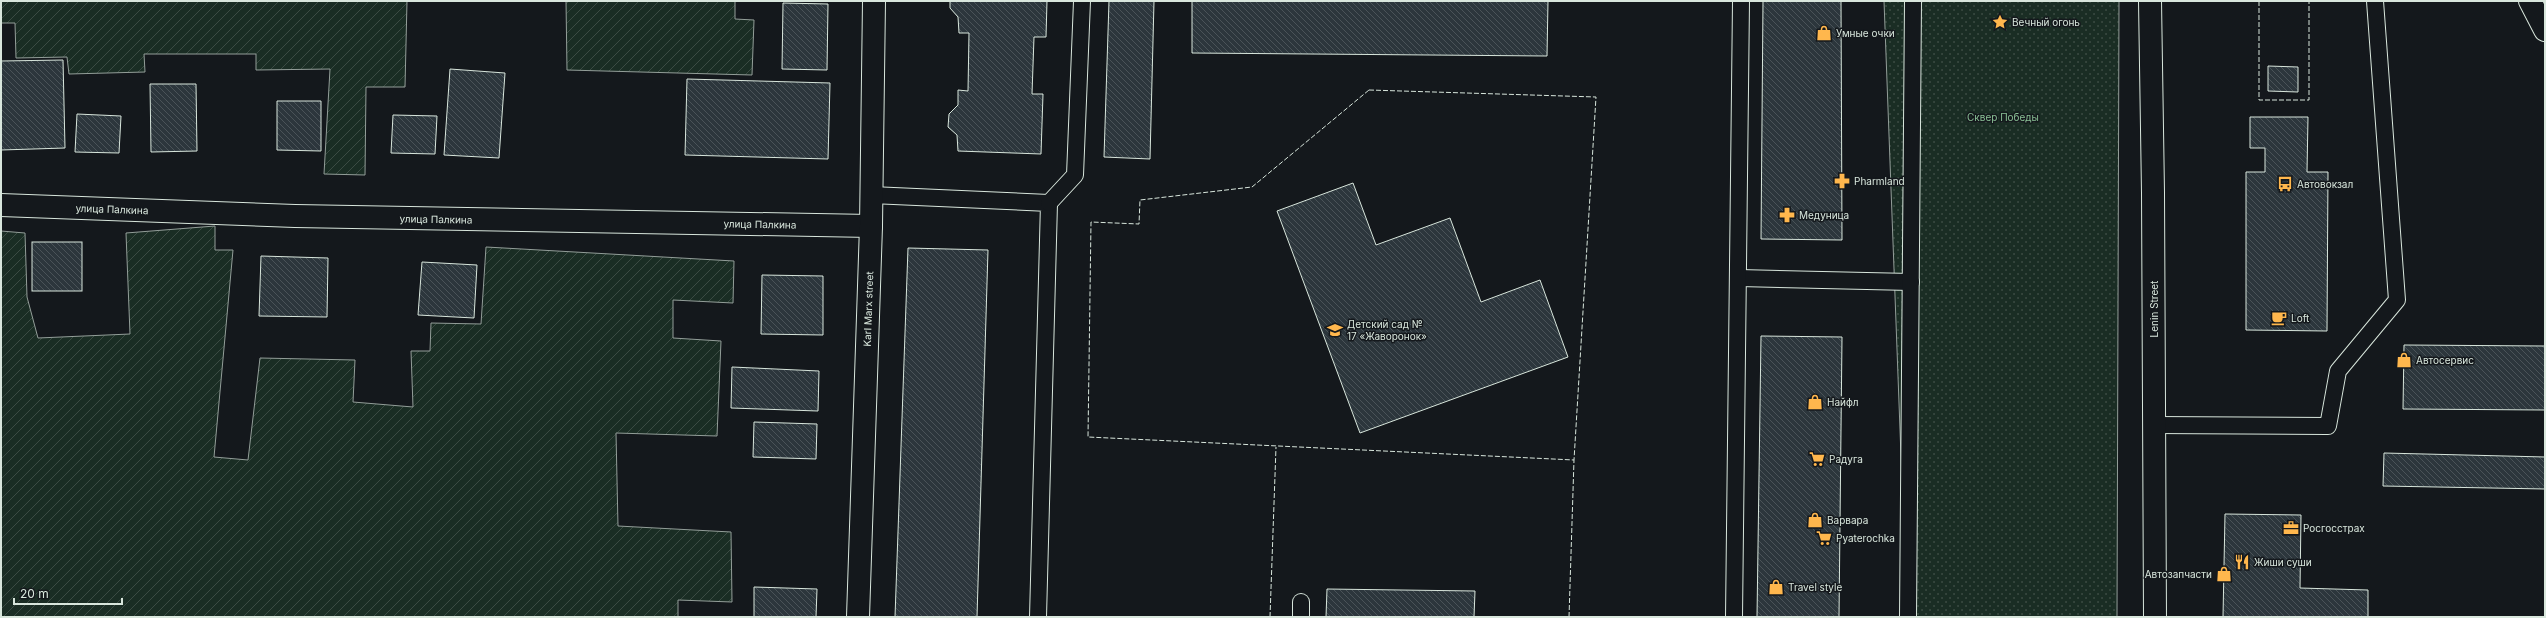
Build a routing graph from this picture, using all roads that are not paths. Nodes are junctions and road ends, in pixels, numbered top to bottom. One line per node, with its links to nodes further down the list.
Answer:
1 (874, 1): 9 (street, Karl Marx street)
2 (1082, 1): 10 (lane)
3 (1741, 1): 13 (lane)
4 (1913, 1): 14 (lane)
5 (2150, 1): 15 (street, Lenin Street)
6 (2375, 1): 15 (lane)
7 (2530, 1): 8 (street)
8 (2545, 30)
9 (871, 195): 10 (lane); 12 (street, Karl Marx street)
10 (1049, 203): 17 (lane)
11 (1, 205): 12 (street, улица Палкина)
12 (871, 226): 16 (street, Karl Marx street)
13 (1739, 278): 14 (lane); 18 (lane)
14 (1911, 282): 19 (lane)
15 (2154, 426): 20 (street, Lenin Street)
16 (858, 617)
17 (1038, 617)
18 (1734, 617)
19 (1908, 617)
20 (2155, 617)

